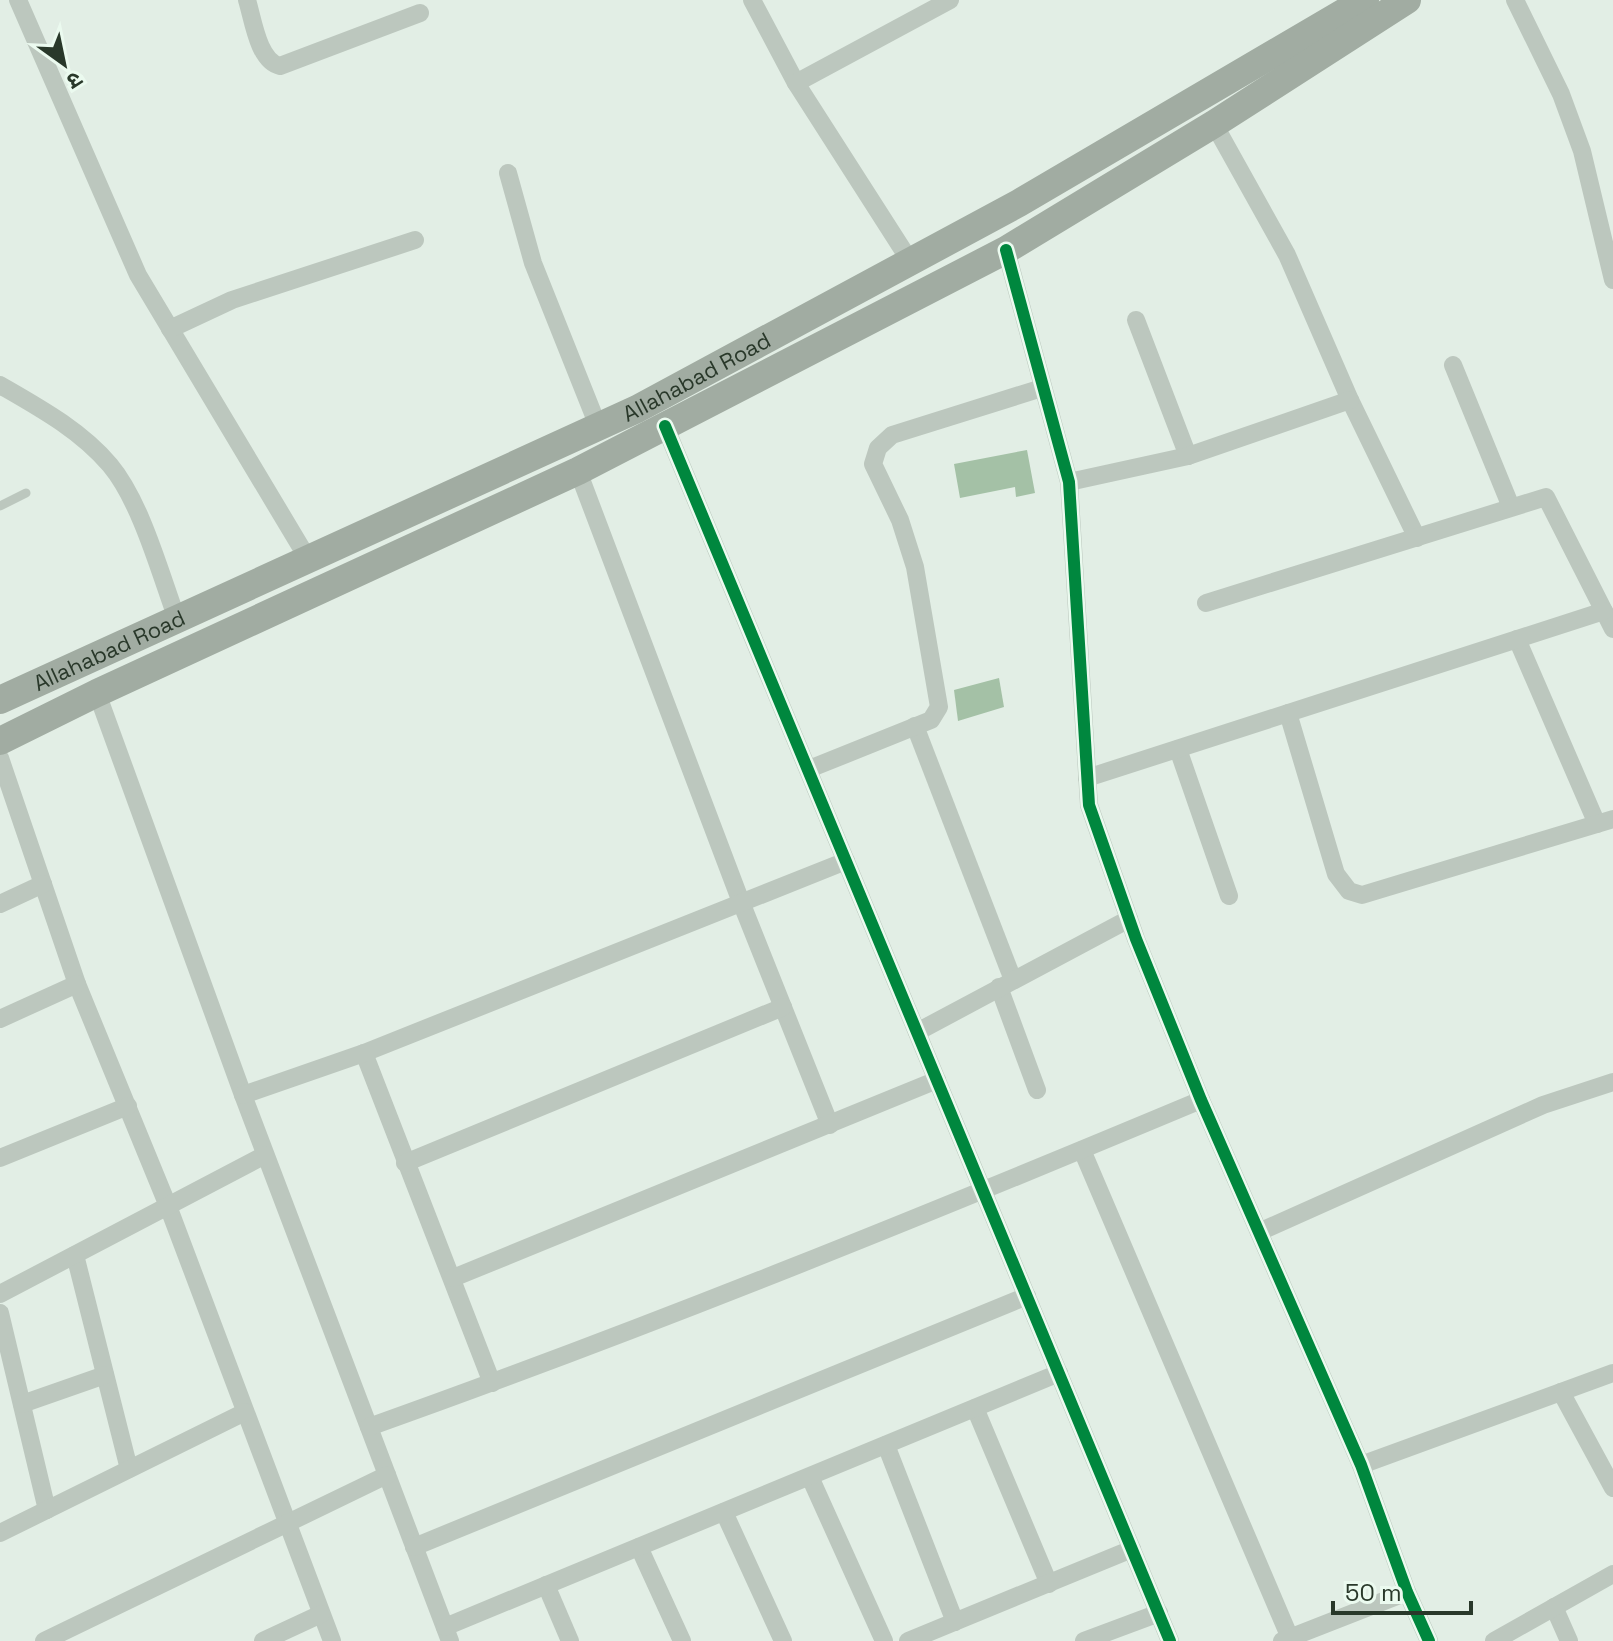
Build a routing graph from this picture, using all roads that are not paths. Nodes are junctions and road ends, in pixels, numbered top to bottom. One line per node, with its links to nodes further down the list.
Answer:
1 (18, 0): 17 (street)
2 (247, 0): 8 (street)
3 (752, 0): 9 (street)
4 (950, 0): 9 (street)
5 (1365, 0): 14 (main road, Allahabad Road)
6 (1407, 0): 10 (main road)
7 (1515, 0): 15 (street)
8 (420, 13)
9 (796, 83): 14 (street)
10 (1214, 124): 13 (main road); 21 (street)
11 (508, 173): 22 (street)
12 (415, 240): 17 (street)
13 (1006, 250): 20 (street); 23 (main road)
14 (910, 261): 22 (main road, Allahabad Road)
15 (1613, 280)
16 (1136, 320): 24 (street)
17 (170, 329): 31 (street)
18 (1453, 365): 29 (street)
19 (0, 385): 34 (street)
20 (1042, 388): 26 (street); 40 (street)
21 (1350, 400): 24 (street); 30 (street)
22 (598, 426): 31 (main road, Allahabad Road)
23 (665, 426): 25 (main road); 44 (street)
24 (1188, 456): 26 (street)
25 (578, 471): 37 (main road); 50 (street)
26 (1069, 482): 45 (street)
27 (26, 493): 28 (lane)
28 (0, 506)
29 (1511, 507): 30 (street); 33 (street)
30 (1417, 538): 32 (street)
31 (308, 559): 34 (main road, Allahabad Road)
32 (1206, 603)
33 (1604, 611): 35 (street); 36 (street)
34 (177, 619): 38 (main road, Allahabad Road)
35 (1613, 629)
36 (1517, 639): 39 (street); 46 (street)
37 (97, 693): 41 (main road); 62 (street)
38 (0, 700)
39 (1288, 713): 42 (street); 46 (street)
40 (915, 726): 44 (street); 53 (street)
41 (0, 741)
42 (1178, 749): 45 (street); 49 (street)
43 (0, 758): 48 (street)
44 (809, 769): 47 (street)
45 (1087, 778): 52 (street)
46 (1605, 821)
47 (846, 861): 50 (street); 57 (street)
48 (43, 884): 51 (street); 54 (street)
49 (1229, 896)
50 (741, 902): 55 (street); 58 (street)
51 (0, 904)
52 (1129, 919): 53 (street); 63 (street)
53 (1006, 983): 57 (street); 61 (street)
54 (77, 984): 56 (street); 64 (street)
55 (783, 1007): 65 (street); 69 (street)
56 (0, 1019)
57 (917, 1032): 59 (street)
58 (364, 1053): 62 (street); 69 (street)
59 (937, 1080): 65 (street); 70 (street)
60 (1613, 1082): 72 (street)
61 (1037, 1090)
62 (243, 1095): 67 (street)
63 (1201, 1100): 66 (street); 72 (street)
64 (128, 1106): 68 (street); 71 (street)
65 (830, 1125): 74 (street)
66 (1082, 1150): 70 (street); 110 (street)
67 (265, 1155): 71 (street); 86 (street)
68 (0, 1158)
69 (405, 1163): 74 (street)
70 (984, 1191): 76 (street); 81 (street)
71 (168, 1206): 73 (street); 85 (street)
72 (1259, 1232): 88 (street)
73 (75, 1255): 75 (street); 80 (street)
74 (453, 1278): 81 (street)
75 (0, 1294)
76 (1027, 1296): 78 (street); 98 (street)
77 (0, 1313): 83 (street)
78 (1059, 1373): 84 (street); 100 (street)
79 (1613, 1373): 82 (street)
80 (105, 1375): 83 (street); 90 (street)
81 (492, 1383): 86 (street)
82 (1561, 1392): 88 (street); 89 (street)
83 (22, 1404): 94 (street)
84 (975, 1408): 87 (street); 102 (street)
85 (245, 1412): 90 (street); 96 (street)
86 (369, 1427): 91 (street)
87 (886, 1445): 92 (street); 108 (street)
88 (1361, 1465): 104 (street)
89 (1607, 1466): 93 (street)
90 (129, 1469): 94 (street)
91 (387, 1475): 96 (street); 98 (street)
92 (810, 1477): 95 (street); 117 (street)
93 (1613, 1488)
94 (47, 1510): 97 (street)
95 (724, 1512): 99 (street); 116 (street)
96 (287, 1523): 107 (street); 111 (street)
97 (0, 1533)
98 (414, 1547): 109 (street)
99 (639, 1547): 103 (street); 115 (street)
100 (1132, 1549): 102 (street); 106 (street)
101 (1613, 1574): 105 (street)
102 (1049, 1584): 108 (street)
103 (546, 1585): 109 (street); 114 (street)
104 (1407, 1592): 110 (street); 121 (street)
105 (1554, 1607): 122 (street); 123 (street)
106 (1159, 1613): 119 (street); 120 (street)
107 (321, 1614): 112 (street); 113 (street)
108 (955, 1622): 118 (street)
109 (447, 1634)
110 (1286, 1640)
111 (44, 1641)
112 (263, 1641)
113 (332, 1641)
114 (570, 1641)
115 (682, 1641)
116 (783, 1641)
117 (884, 1641)
118 (908, 1641)
119 (1084, 1641)
120 (1170, 1641)
121 (1429, 1641)
122 (1494, 1641)
123 (1569, 1641)

